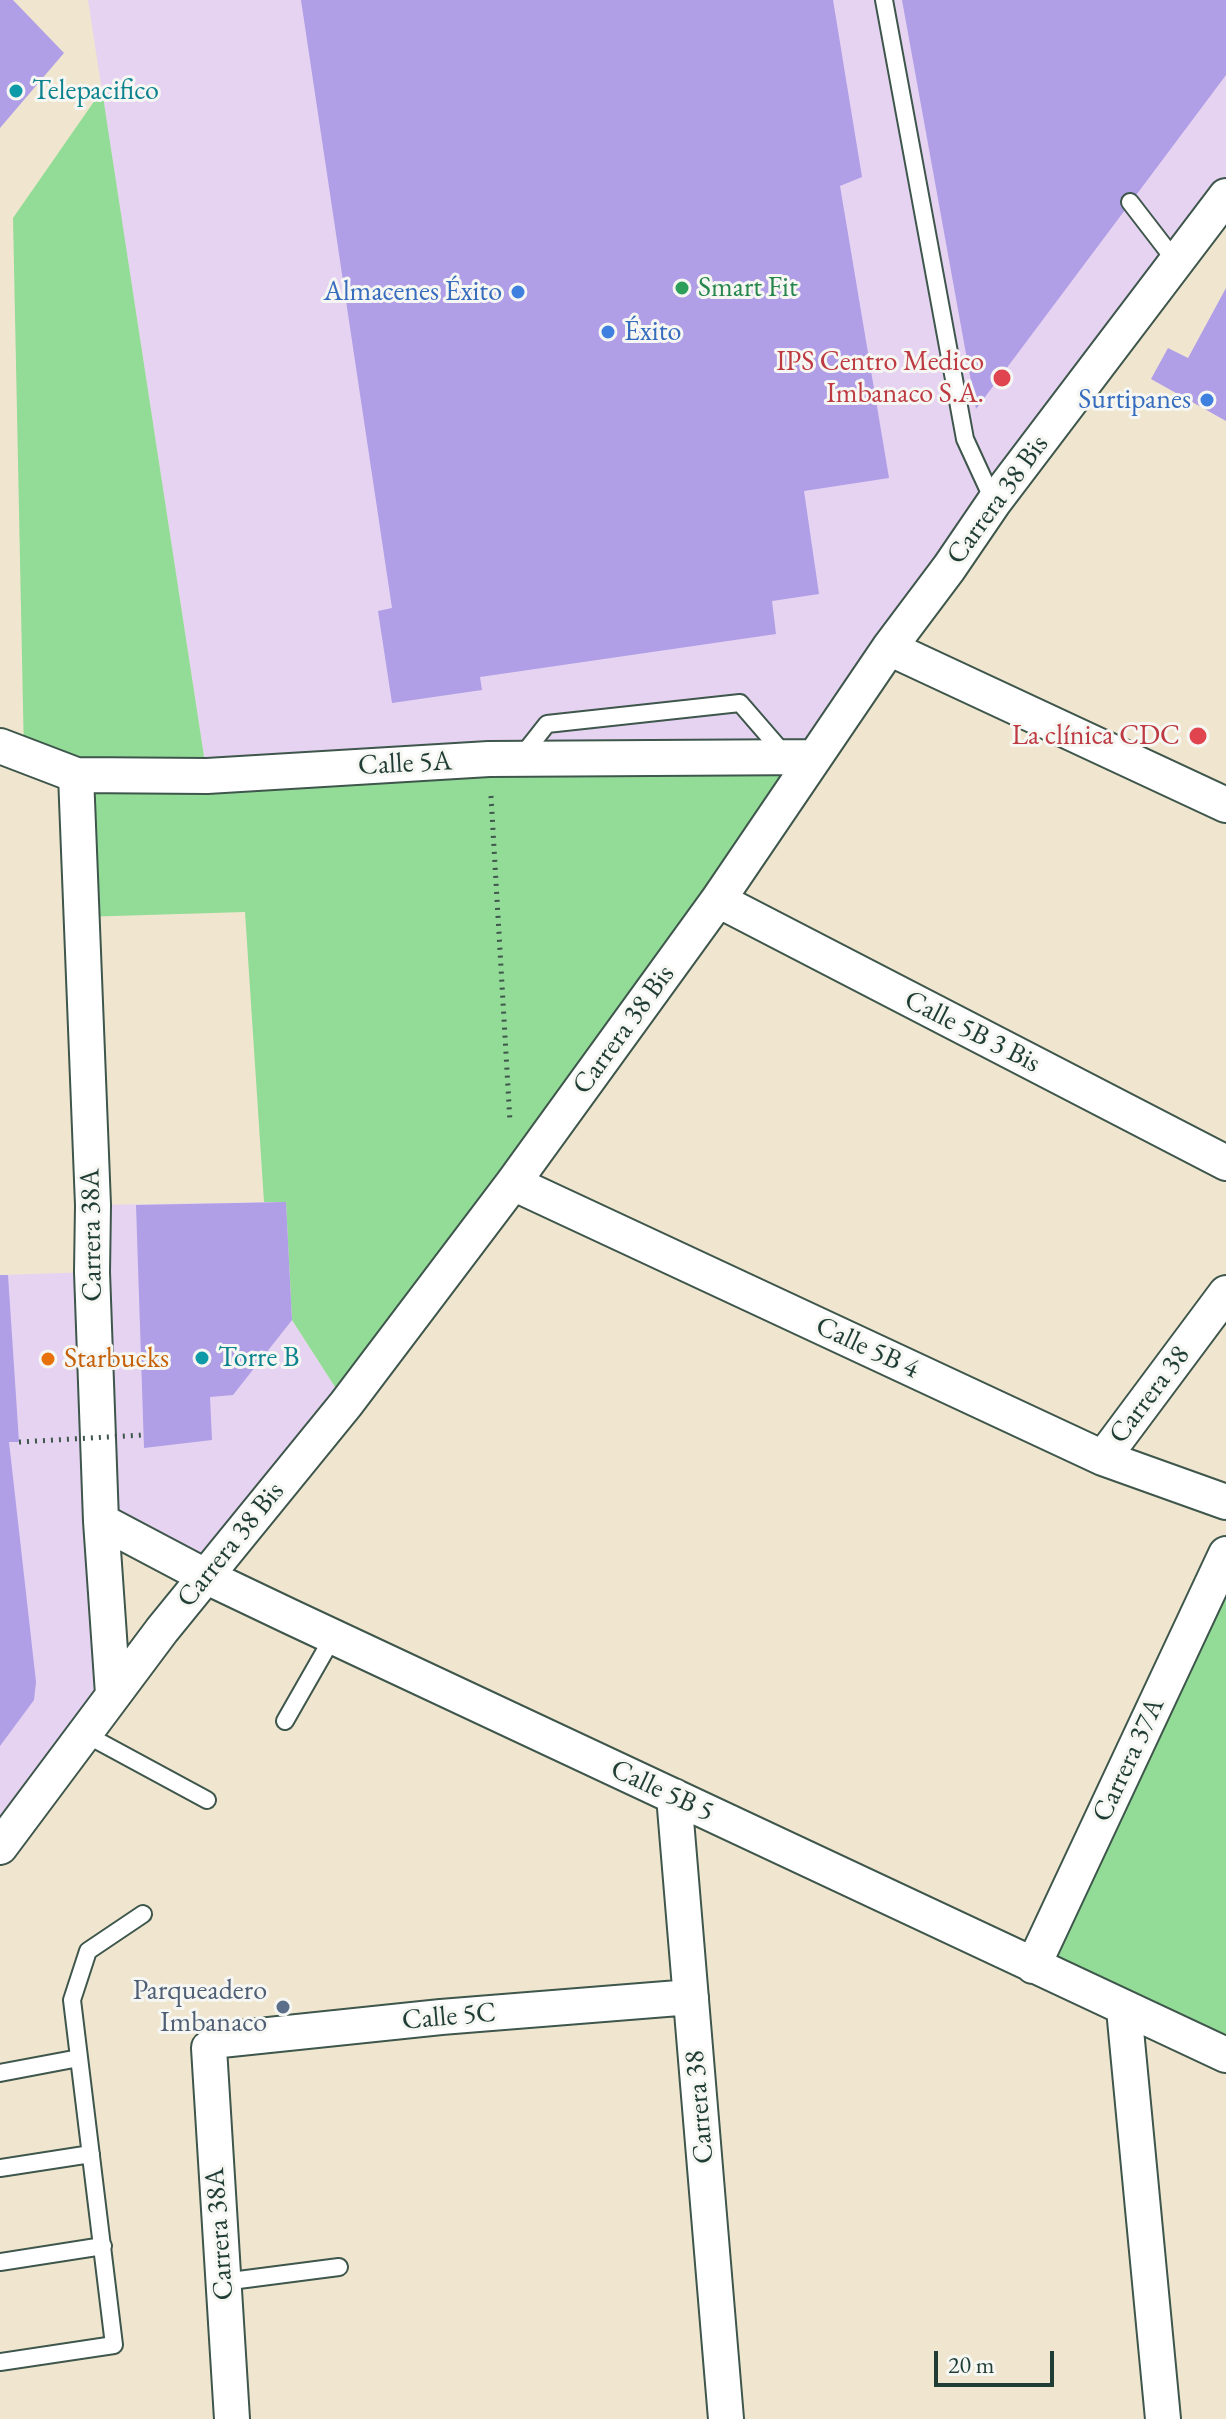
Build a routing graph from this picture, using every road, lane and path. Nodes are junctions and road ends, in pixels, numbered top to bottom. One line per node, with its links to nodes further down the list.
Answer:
1 (884, 0): 5 (lane)
2 (1226, 196): 4 (street, Carrera 38 Bis)
3 (1130, 202): 4 (lane)
4 (1177, 263): 5 (street, Carrera 38 Bis)
5 (994, 502): 6 (street, Carrera 38 Bis)
6 (889, 648): 8 (street, Carrera 38 Bis); 11 (street)
7 (0, 746): 10 (street, Calle 5A)
8 (801, 756): 9 (street, Calle 5A); 9 (lane); 12 (street, Carrera 38 Bis)
9 (504, 759): 10 (street, Calle 5A); 14 (path)
10 (76, 775): 20 (street, Carrera 38A)
11 (1226, 805)
12 (718, 900): 13 (street, Calle 5B 3 Bis); 14 (street, Carrera 38 Bis)
13 (1226, 1163)
14 (513, 1183): 18 (street, Calle 5B 4); 22 (street, Carrera 38 Bis)
15 (1226, 1293): 18 (street, Carrera 38)
16 (143, 1435): 17 (path, bridge)
17 (19, 1442)
18 (1103, 1458): 19 (street, Calle 5B 4)
19 (1226, 1502)
20 (101, 1521): 22 (street, Calle 5B 5); 24 (street, Carrera 38A)
21 (1226, 1554): 31 (street, Carrera 37A)
22 (205, 1576): 23 (street, Calle 5B 5); 24 (street, Carrera 38 Bis)
23 (333, 1637): 25 (lane); 27 (street, Calle 5B 5)
24 (113, 1694): 26 (street, Carrera 38 Bis)
25 (285, 1721)
26 (85, 1734): 28 (lane); 29 (street, Carrera 38 Bis)
27 (674, 1796): 31 (street, Calle 5B 5); 32 (street, Carrera 38)
28 (207, 1800)
29 (0, 1847)
30 (143, 1914): 36 (lane)
31 (1033, 1966): 33 (street, Calle 5B 5)
32 (691, 1997): 34 (street, Calle 5C); 47 (street, Carrera 38)
33 (1124, 2009): 35 (street, Calle 5B 5); 48 (street)
34 (209, 2048): 44 (street, Carrera 38A)
35 (1215, 2050): 38 (street)
36 (79, 2058): 37 (lane); 39 (lane)
37 (0, 2073)
38 (1226, 2078)
39 (91, 2154): 40 (lane); 41 (lane)
40 (0, 2168)
41 (103, 2246): 42 (lane); 45 (lane)
42 (0, 2262)
43 (339, 2267): 44 (lane)
44 (223, 2282): 46 (street, Carrera 38A)
45 (0, 2362)
46 (232, 2419)
47 (726, 2419)
48 (1163, 2419)

